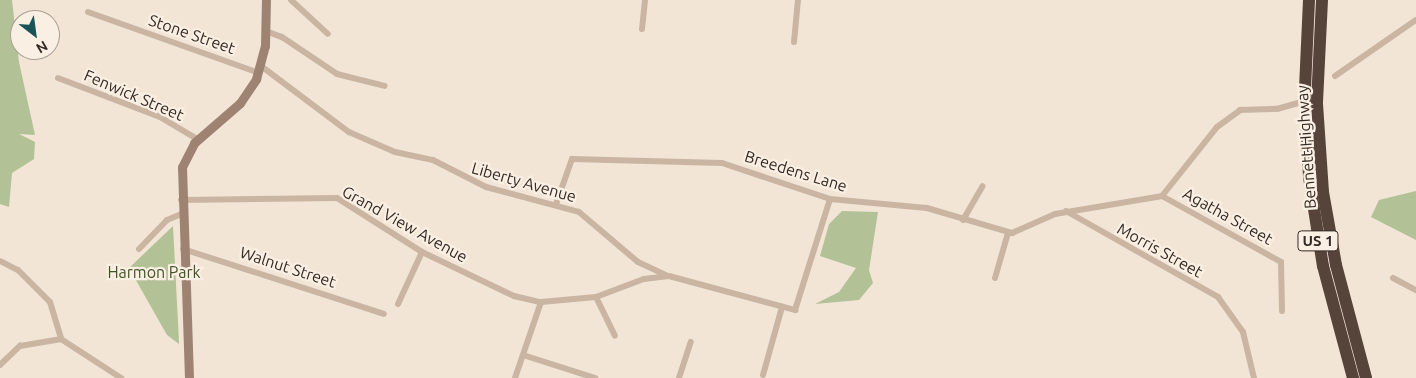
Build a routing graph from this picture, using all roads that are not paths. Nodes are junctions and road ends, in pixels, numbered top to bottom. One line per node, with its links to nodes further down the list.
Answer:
1 (266, 0): 10 (main road)
2 (291, 0): 11 (street)
3 (646, 0): 9 (street)
4 (798, 0): 12 (street)
5 (1309, 0): 17 (highway, Bennett Highway / US 1)
6 (1322, 0): 55 (highway, Bennett Highway / US 1)
7 (88, 12): 13 (street, Stone Street)
8 (1416, 20): 14 (street)
9 (642, 29)
10 (266, 31): 13 (main road); 16 (street)
11 (328, 34)
12 (794, 42)
13 (260, 70): 18 (main road); 23 (street, Liberty Avenue)
14 (1335, 76)
15 (58, 78): 18 (street, Fenwick Street)
16 (385, 86)
17 (1305, 101): 20 (street); 54 (highway, Bennett Highway / US 1)
18 (197, 139): 22 (main road)
19 (983, 186): 26 (street)
20 (1162, 196): 24 (street); 40 (street, Agatha Street)
21 (830, 199): 23 (street, Breedens Lane); 26 (street, Breedens Lane); 39 (street)
22 (181, 200): 25 (main road); 30 (street, Grand View Avenue)
23 (556, 204): 32 (street, Liberty Avenue)
24 (1066, 211): 27 (street); 53 (street, Morris Street)
25 (182, 214): 28 (street); 29 (main road)
26 (963, 220): 27 (street, Breedens Lane)
27 (1008, 233): 33 (street)
28 (138, 249)
29 (183, 249): 41 (street, Walnut Street); 49 (main road)
30 (422, 252): 37 (street, Grand View Avenue); 38 (street)
31 (0, 261): 43 (street)
32 (669, 276): 36 (street, Grand View Avenue); 39 (street, Grand View Avenue)
33 (995, 278)
34 (1393, 278): 35 (street)
35 (1416, 290)
36 (596, 297): 37 (street, Grand View Avenue); 42 (street)
37 (541, 302): 45 (street)
38 (398, 304)
39 (782, 307): 47 (street)
40 (1282, 311)
41 (384, 314)
42 (615, 336)
43 (61, 339): 46 (street); 48 (street)
44 (691, 342): 52 (street)
45 (523, 355): 50 (street); 51 (street)
46 (0, 365)
47 (763, 375)
48 (121, 378)
49 (189, 378)
50 (515, 378)
51 (595, 378)
52 (679, 378)
53 (1254, 378)
54 (1353, 378)
55 (1366, 378)

